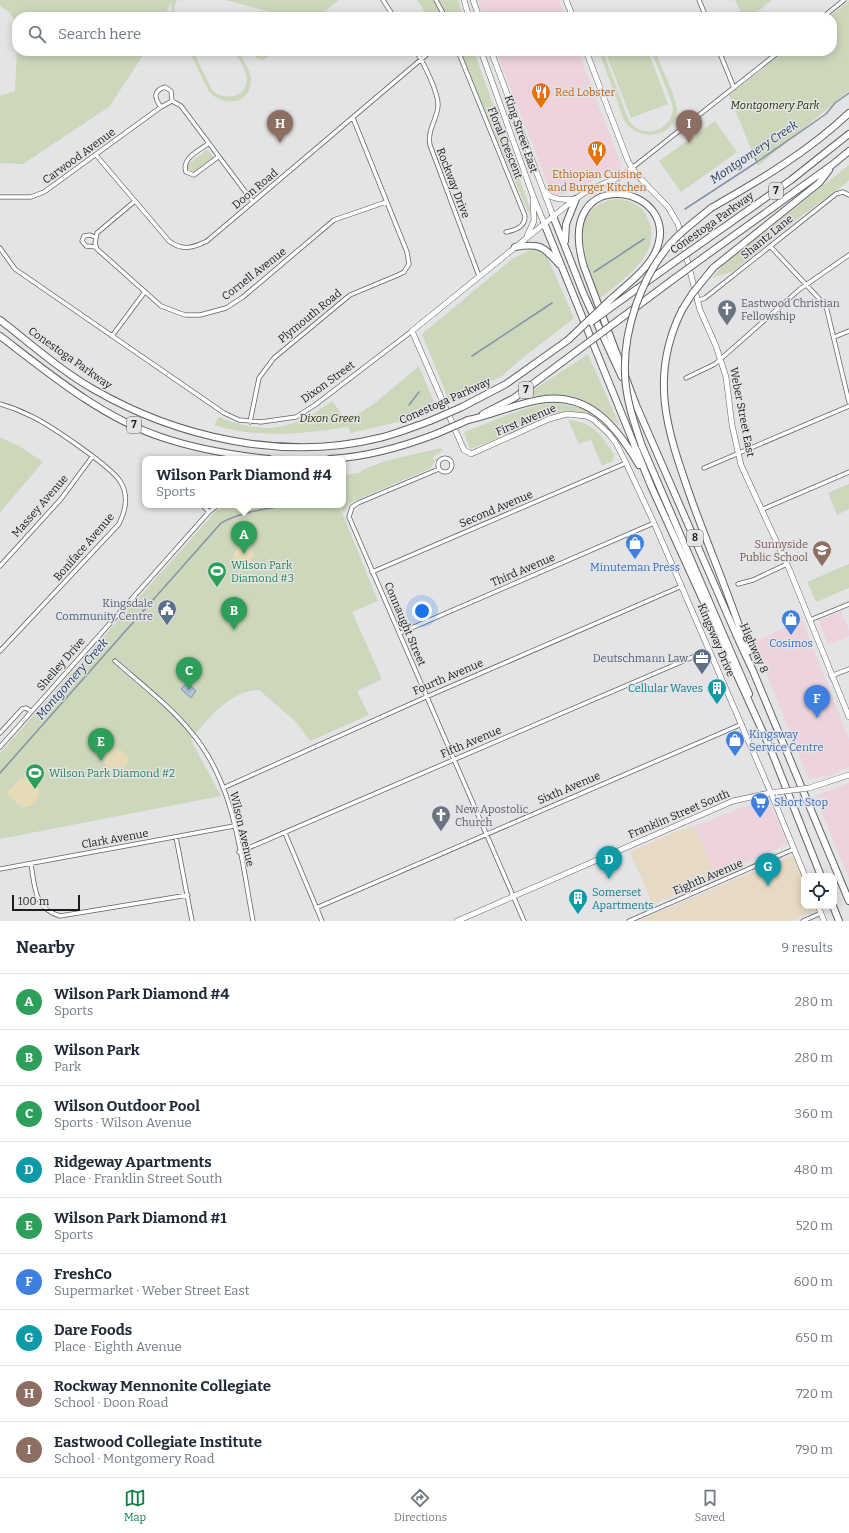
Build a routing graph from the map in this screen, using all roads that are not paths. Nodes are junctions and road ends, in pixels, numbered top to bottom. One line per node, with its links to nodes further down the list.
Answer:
1 (383, 0): 8 (street)
2 (436, 0): 9 (street)
3 (464, 0): 10 (street)
4 (473, 0): 11 (street)
5 (566, 0): 12 (street)
6 (699, 0): 13 (street)
7 (844, 0): 14 (street)
8 (391, 12)
9 (442, 12)
10 (468, 12)
11 (477, 12)
12 (571, 12)
13 (704, 12)
14 (829, 12)
15 (419, 56): 23 (street, Rockway Drive)
16 (425, 56): 23 (street, Doon Road)
17 (460, 56): 46 (street, Floral Crescent)
18 (483, 56): 38 (street, King Street East)
19 (493, 56): 36 (street, King Street East)
20 (588, 56): 35 (street, Weber Street East)
21 (721, 56): 24 (street)
22 (774, 56): 24 (street)
23 (421, 60): 28 (street, Doon Road); 56 (street, Rockway Drive)
24 (734, 88): 35 (street)
25 (172, 101): 26 (street, Carwood Avenue); 26 (street); 30 (street)
26 (161, 107): 32 (street, Carwood Avenue)
27 (849, 113): 110 (highway, bridge)
28 (353, 118): 42 (street, Doon Road); 43 (street, Plymouth Road)
29 (849, 134): 66 (highway, Conestoga Parkway / 7, bridge)
30 (208, 144): 33 (street); 33 (street)
31 (849, 151): 34 (highway, Conestoga Parkway / 7)
32 (96, 155): 39 (street, Carwood Avenue); 41 (street, Doon Road)
33 (218, 157): 42 (street)
34 (832, 165): 73 (highway, Conestoga Parkway / 7, bridge); 102 (highway, bridge)
35 (632, 168): 40 (street, Dixon Street); 59 (street, Weber Street East)
36 (543, 190): 40 (street); 44 (street, King Street East)
37 (849, 195): 50 (street, Shantz Lane)
38 (533, 196): 45 (street, King Street East); 48 (street)
39 (0, 197)
40 (576, 199): 44 (street, Dixon Street); 52 (highway)
41 (135, 201): 42 (street, Doon Road); 47 (street, Cornell Avenue)
42 (253, 202)
43 (386, 202): 58 (street, Cornell Avenue); 75 (street, Plymouth Road)
44 (553, 216): 45 (street, Dixon Street); 52 (highway)
45 (544, 223): 48 (street, Dixon Street); 55 (highway)
46 (506, 232)
47 (95, 237): 49 (street); 49 (street, Cornell Avenue)
48 (524, 240): 51 (street, Dixon Street)
49 (96, 246): 58 (street, Cornell Avenue)
50 (770, 246): 57 (street); 59 (street, Shantz Lane)
51 (515, 247): 55 (highway); 56 (street, Dixon Street)
52 (565, 247): 71 (highway)
53 (0, 248): 63 (street, Dixon Street)
54 (849, 255): 57 (street)
55 (563, 268): 84 (highway)
56 (479, 276): 61 (street, Dixon Street)
57 (807, 285): 65 (street); 67 (street)
58 (144, 293): 63 (street)
59 (697, 302): 67 (street, Weber Street East)
60 (0, 320): 66 (highway, Conestoga Parkway / 7, bridge)
61 (412, 331): 74 (street, First Avenue); 75 (street, Dixon Street)
62 (849, 331): 65 (street)
63 (112, 336): 75 (street, Dixon Street)
64 (0, 337): 77 (highway, Conestoga Parkway / 7)
65 (834, 337): 69 (street)
66 (568, 340): 71 (highway, bridge)
67 (721, 359): 68 (street); 76 (street, Weber Street East)
68 (686, 378)
69 (849, 402)
70 (0, 404): 78 (street, Boniface Avenue)
71 (636, 405): 102 (highway, Highway 8 / 8)
72 (849, 406): 76 (street)
73 (468, 420): 79 (highway, Conestoga Parkway / 7, bridge); 84 (highway)
74 (594, 420): 80 (street, Kingsway Drive)
75 (250, 422)
76 (738, 453): 81 (street); 87 (street, Weber Street East)
77 (250, 456)
78 (92, 457): 91 (street, Massey Avenue); 99 (street, Boniface Avenue)
79 (346, 457)
80 (626, 462): 89 (street, Kingsway Drive); 92 (street, Second Avenue)
81 (704, 468)
82 (439, 469): 92 (street, Connaught Street)
83 (849, 472): 87 (street)
84 (650, 486): 110 (highway, 8)
85 (205, 508): 88 (street)
86 (214, 508): 88 (street, Shelley Drive)
87 (763, 509): 90 (street, Weber Street East)
88 (209, 512): 105 (street, Shelley Drive)
89 (654, 523): 94 (street, Kingsway Drive); 97 (street, Third Avenue)
90 (787, 564): 93 (street); 96 (street, Weber Street East)
91 (0, 566)
92 (372, 572): 97 (street, Connaught Street)
93 (738, 584)
94 (682, 586): 98 (street, Kingsway Drive); 104 (street, Fourth Avenue)
95 (849, 604): 96 (street)
96 (810, 620): 103 (street, Weber Street East)
97 (400, 633): 104 (street, Connaught Street)
98 (709, 650): 107 (street, Kingsway Drive); 111 (street, Fifth Avenue)
99 (0, 651)
100 (116, 661): 113 (street, Wilson Avenue)
101 (849, 669): 103 (street)
102 (754, 671): 127 (highway, Highway 8 / 8)
103 (832, 676): 106 (street, Weber Street East)
104 (426, 697): 111 (street, Connaught Street); 113 (street, Fourth Avenue)
105 (31, 712): 108 (street); 109 (street, Shelley Drive)
106 (849, 716)
107 (742, 724): 114 (street, Kingsway Drive); 117 (street, Sixth Avenue)
108 (0, 733)
109 (0, 747)
110 (771, 750): 124 (highway, 8)
111 (454, 759): 116 (street, Fifth Avenue); 117 (street, Connaught Street)
112 (849, 775): 114 (street, Franklin Street South, bridge)
113 (223, 788): 115 (street, Wilson Avenue)
114 (774, 792): 119 (street, Kingsway Drive); 126 (street, Franklin Street South)
115 (234, 826): 118 (street, Clark Avenue); 120 (street, Wilson Avenue)
116 (285, 833): 120 (street, Fifth Avenue); 128 (street)
117 (487, 834): 126 (street, Connaught Street); 128 (street, Sixth Avenue)
118 (176, 837): 121 (street, Clark Avenue); 125 (street)
119 (794, 849): 123 (street, Kingsway Drive); 137 (street, Eighth Avenue)
120 (240, 852): 133 (street, Wilson Avenue)
121 (31, 864): 122 (street, Clark Avenue); 125 (street)
122 (0, 869)
123 (804, 873)
124 (820, 873)
125 (188, 895): 132 (street)
126 (514, 897): 135 (street, Franklin Street South); 136 (street, Connaught Street)
127 (849, 901)
128 (316, 908): 134 (street)
129 (819, 909): 131 (street)
130 (834, 909): 140 (highway)
131 (821, 913): 138 (street); 139 (street)
132 (192, 921)
133 (253, 921)
134 (322, 921)
135 (457, 921)
136 (524, 921)
137 (629, 921)
138 (803, 921)
139 (824, 921)
140 (839, 921)

